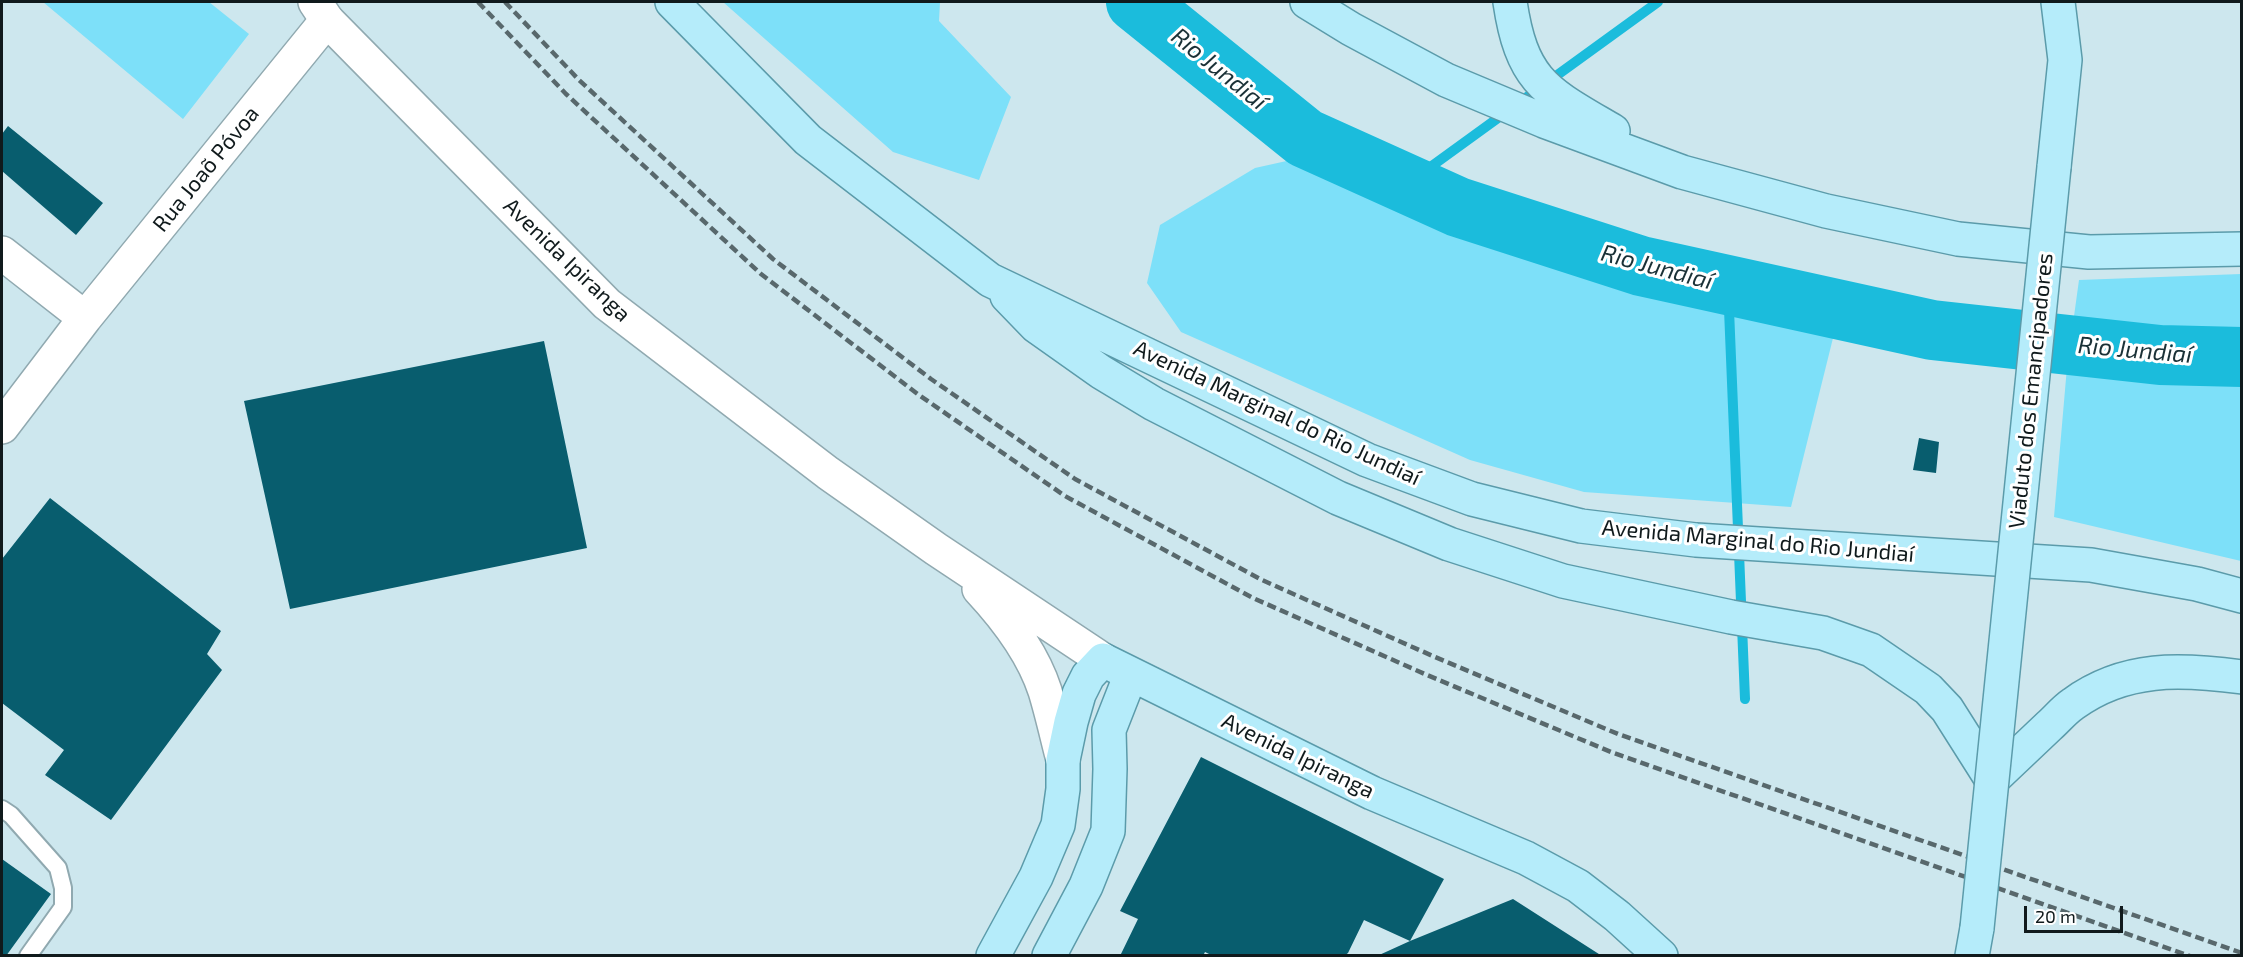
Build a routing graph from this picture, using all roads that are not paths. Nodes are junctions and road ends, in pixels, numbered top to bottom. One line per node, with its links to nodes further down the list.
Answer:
1 (672, 2): 9 (main road, Avenida Marginal do Rio Jundiaí)
2 (1307, 2): 6 (main road)
3 (1510, 2): 6 (main road)
4 (2058, 2): 17 (main road, Viaduto dos Emancipadores, bridge)
5 (321, 11): 10 (main road, Rua Joaõ Póvoa); 12 (main road, Avenida Ipiranga)
6 (1682, 172): 7 (main road)
7 (2241, 249)
8 (2, 254): 10 (main road)
9 (990, 279): 13 (main road, Avenida Marginal do Rio Jundiaí); 17 (main road)
10 (85, 318): 11 (main road, Rua Joaõ Póvoa)
11 (2, 427)
12 (936, 549): 14 (main road, Avenida Ipiranga); 16 (main road, Avenida Ipiranga)
13 (2241, 596)
14 (1117, 667): 16 (main road); 21 (main road); 23 (main road, Avenida Ipiranga)
15 (2241, 677): 17 (main road)
16 (1063, 760): 19 (main road)
17 (1992, 780): 20 (main road, Viaduto dos Emancipadores, bridge)
18 (2, 809): 22 (lane)
19 (999, 944): 21 (main road)
20 (1975, 947)
21 (1050, 953)
22 (28, 956)
23 (1662, 956)

